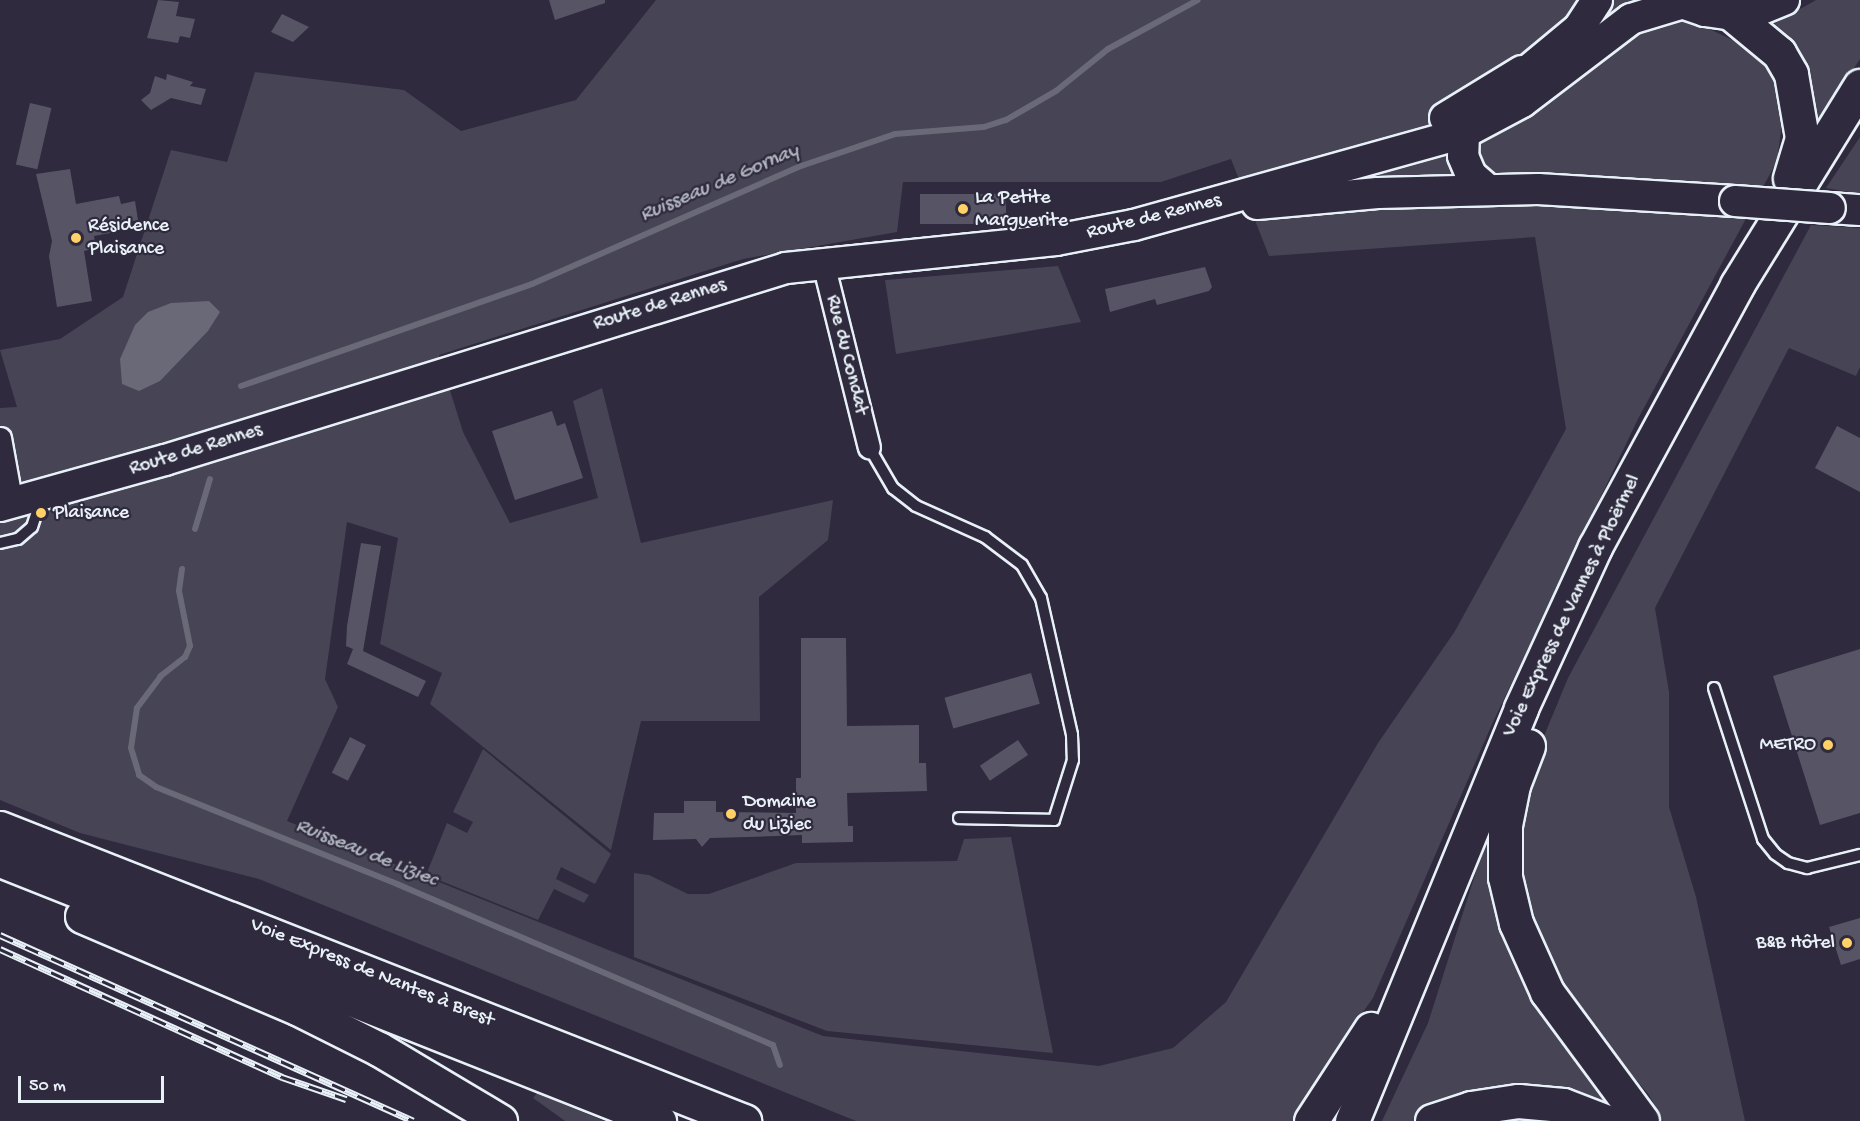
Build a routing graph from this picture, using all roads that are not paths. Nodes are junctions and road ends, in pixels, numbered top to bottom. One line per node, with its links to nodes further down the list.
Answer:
1 (1598, 0): 5 (main road, Route de Rennes)
2 (1784, 0): 4 (main road)
3 (1677, 2): 4 (main road); 7 (main road, Route de Rennes)
4 (1733, 15): 16 (highway)
5 (1538, 62): 9 (main road, Route de Rennes); 10 (main road, Route de Rennes)
6 (1860, 86): 16 (highway, Voie Express de Vannes à Ploërmel)
7 (1522, 102): 9 (main road, Route de Rennes); 11 (main road)
8 (1860, 104): 22 (highway, Voie Express de Vannes à Ploërmel)
9 (1464, 133): 10 (main road, Route de Rennes); 12 (main road)
10 (1333, 168): 13 (main road, Route de Rennes)
11 (1538, 189): 12 (main road); 14 (main road, bridge)
12 (1488, 190): 13 (main road)
13 (1192, 209): 15 (main road, Route de Rennes)
14 (1860, 210)
15 (823, 263): 18 (street, Rue du Condat); 19 (main road, Route de Rennes)
16 (1737, 285): 25 (highway, Voie Express de Vannes à Ploërmel)
17 (0, 438): 20 (street)
18 (869, 447): 24 (lane)
19 (42, 496): 20 (main road, Route de Rennes); 21 (lane)
20 (6, 505)
21 (0, 543)
22 (1553, 662): 35 (highway, Voie Express de Vannes à Ploërmel); 38 (highway)
23 (1714, 688): 27 (lane)
24 (959, 818)
25 (1473, 822): 33 (highway); 34 (highway, Voie Express de Vannes à Ploërmel)
26 (0, 828): 32 (highway, Voie Express de Nantes à Brest)
27 (1860, 855)
28 (0, 860): 31 (highway, Voie Express de Nantes à Brest)
29 (0, 880): 30 (highway)
30 (500, 1121)
31 (659, 1121)
32 (744, 1121)
33 (1311, 1121)
34 (1352, 1121)
35 (1365, 1121)
36 (1432, 1121): 37 (highway)
37 (1605, 1121)
38 (1642, 1121)

